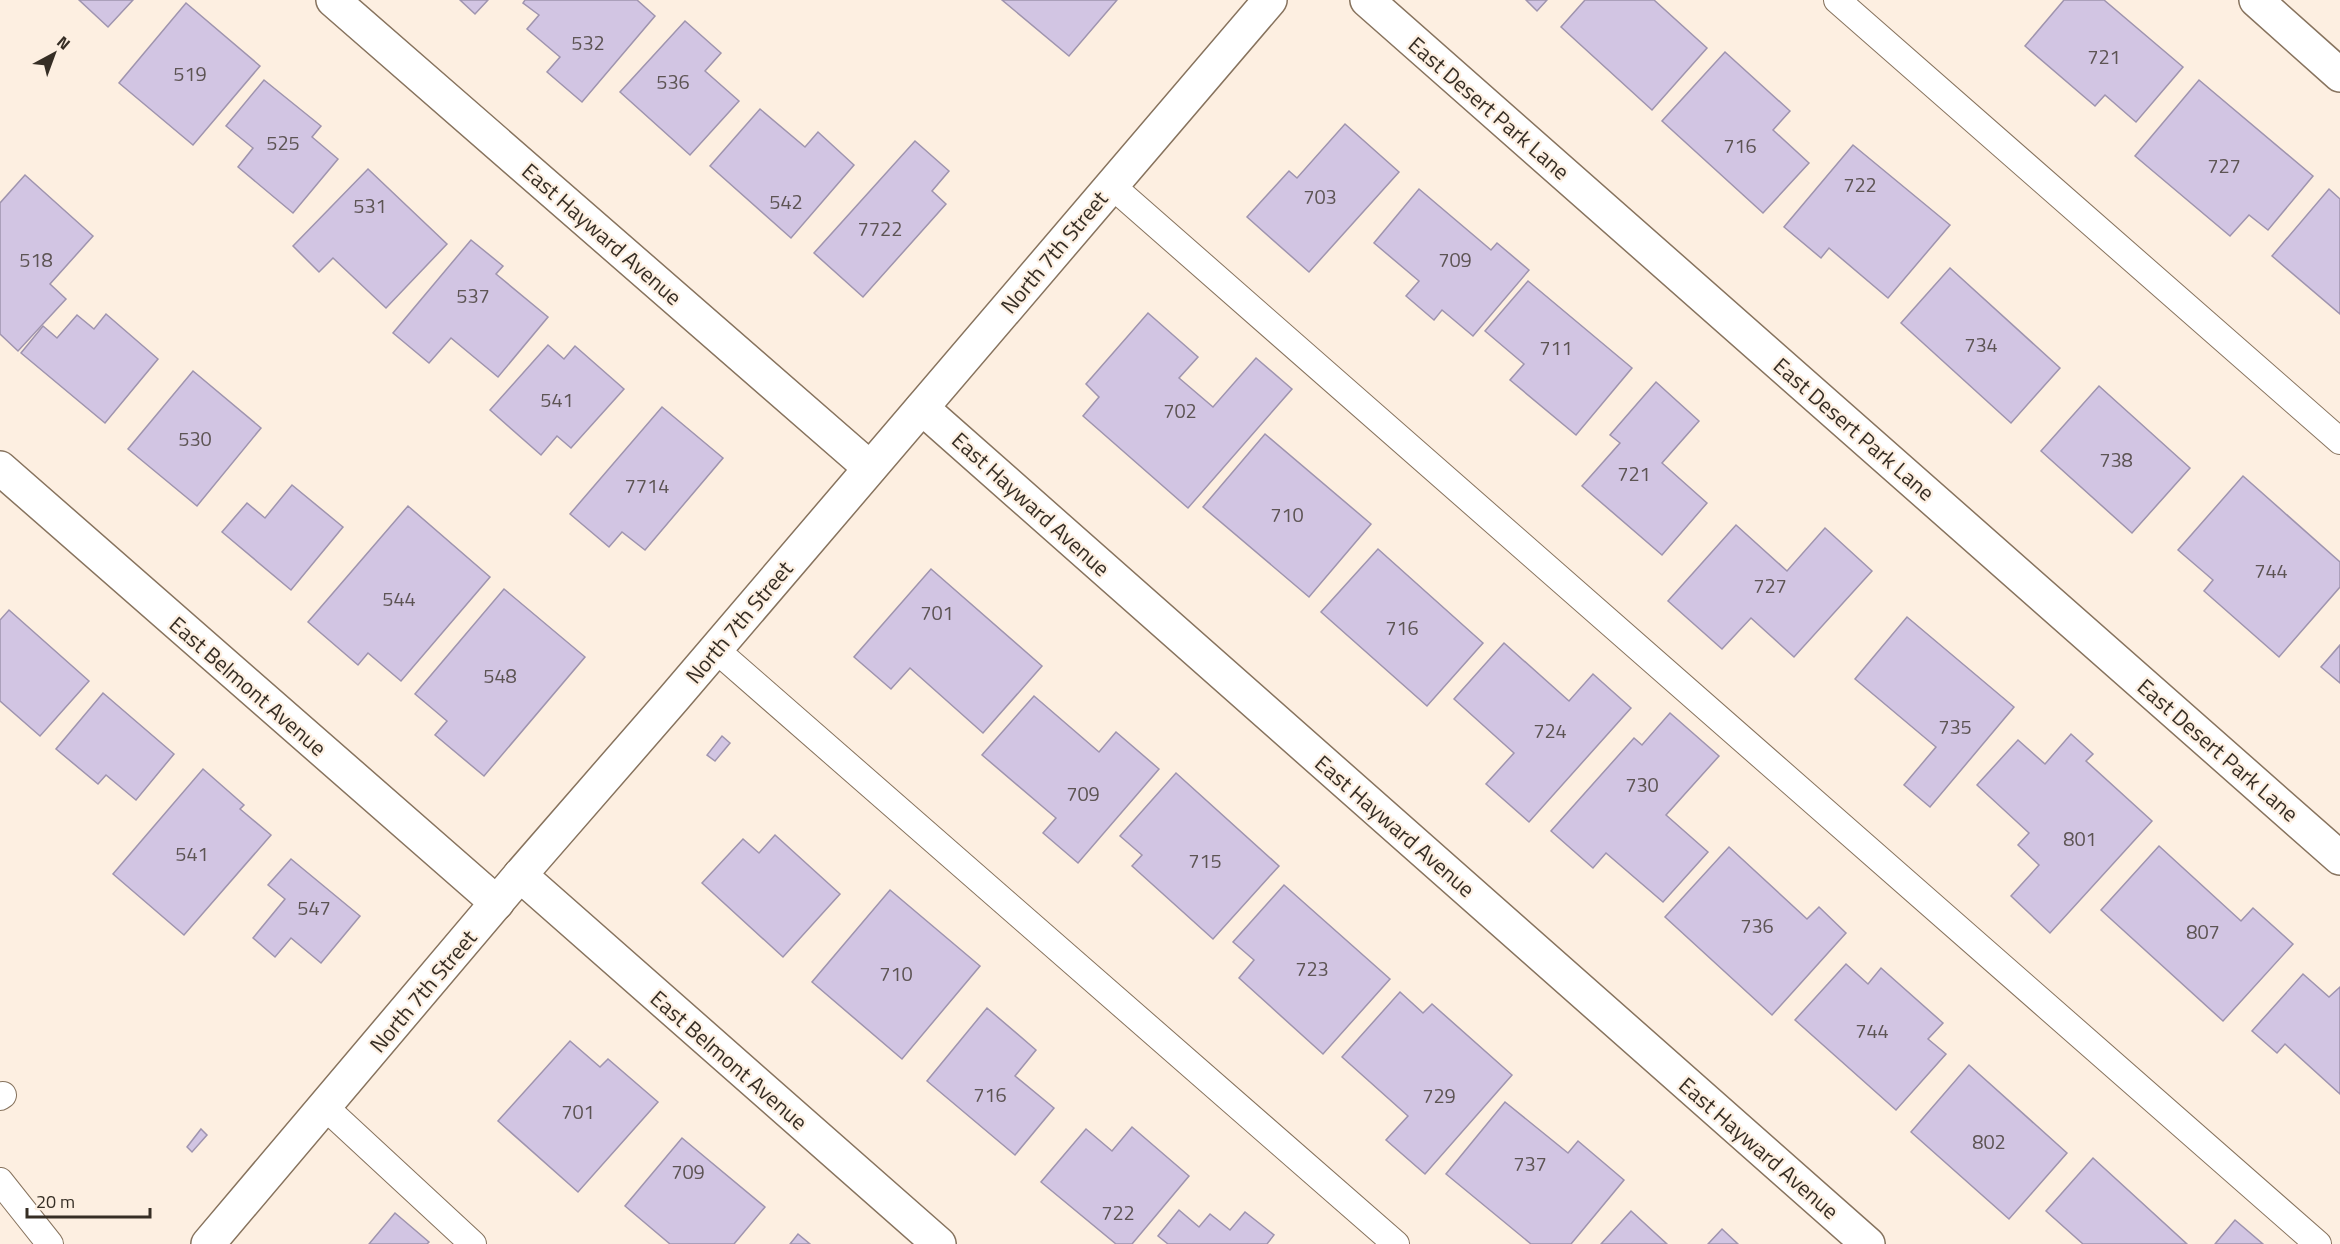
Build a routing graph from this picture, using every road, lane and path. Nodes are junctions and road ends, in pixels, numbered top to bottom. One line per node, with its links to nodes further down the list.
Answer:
1 (333, 0): 11 (street, East Hayward Avenue)
2 (1270, 0): 7 (street, North 7th Street)
3 (1367, 0): 13 (street, East Desert Park Lane)
4 (1837, 0): 9 (lane)
5 (2256, 0): 6 (street)
6 (2339, 71)
7 (1111, 185): 8 (street, North 7th Street); 24 (lane)
8 (922, 408): 11 (street, North 7th Street); 23 (street, East Hayward Avenue)
9 (2340, 441)
10 (0, 468): 15 (street, East Belmont Avenue)
11 (870, 468): 12 (street, North 7th Street)
12 (715, 649): 14 (street, North 7th Street); 22 (lane)
13 (2340, 858)
14 (520, 875): 15 (street, North 7th Street); 21 (street, East Belmont Avenue)
15 (497, 903): 16 (street, North 7th Street)
16 (325, 1107): 19 (street, North 7th Street); 20 (lane)
17 (0, 1181): 18 (lane)
18 (50, 1244)
19 (207, 1244)
20 (473, 1244)
21 (939, 1244)
22 (1396, 1244)
23 (1868, 1244)
24 (2318, 1244)

